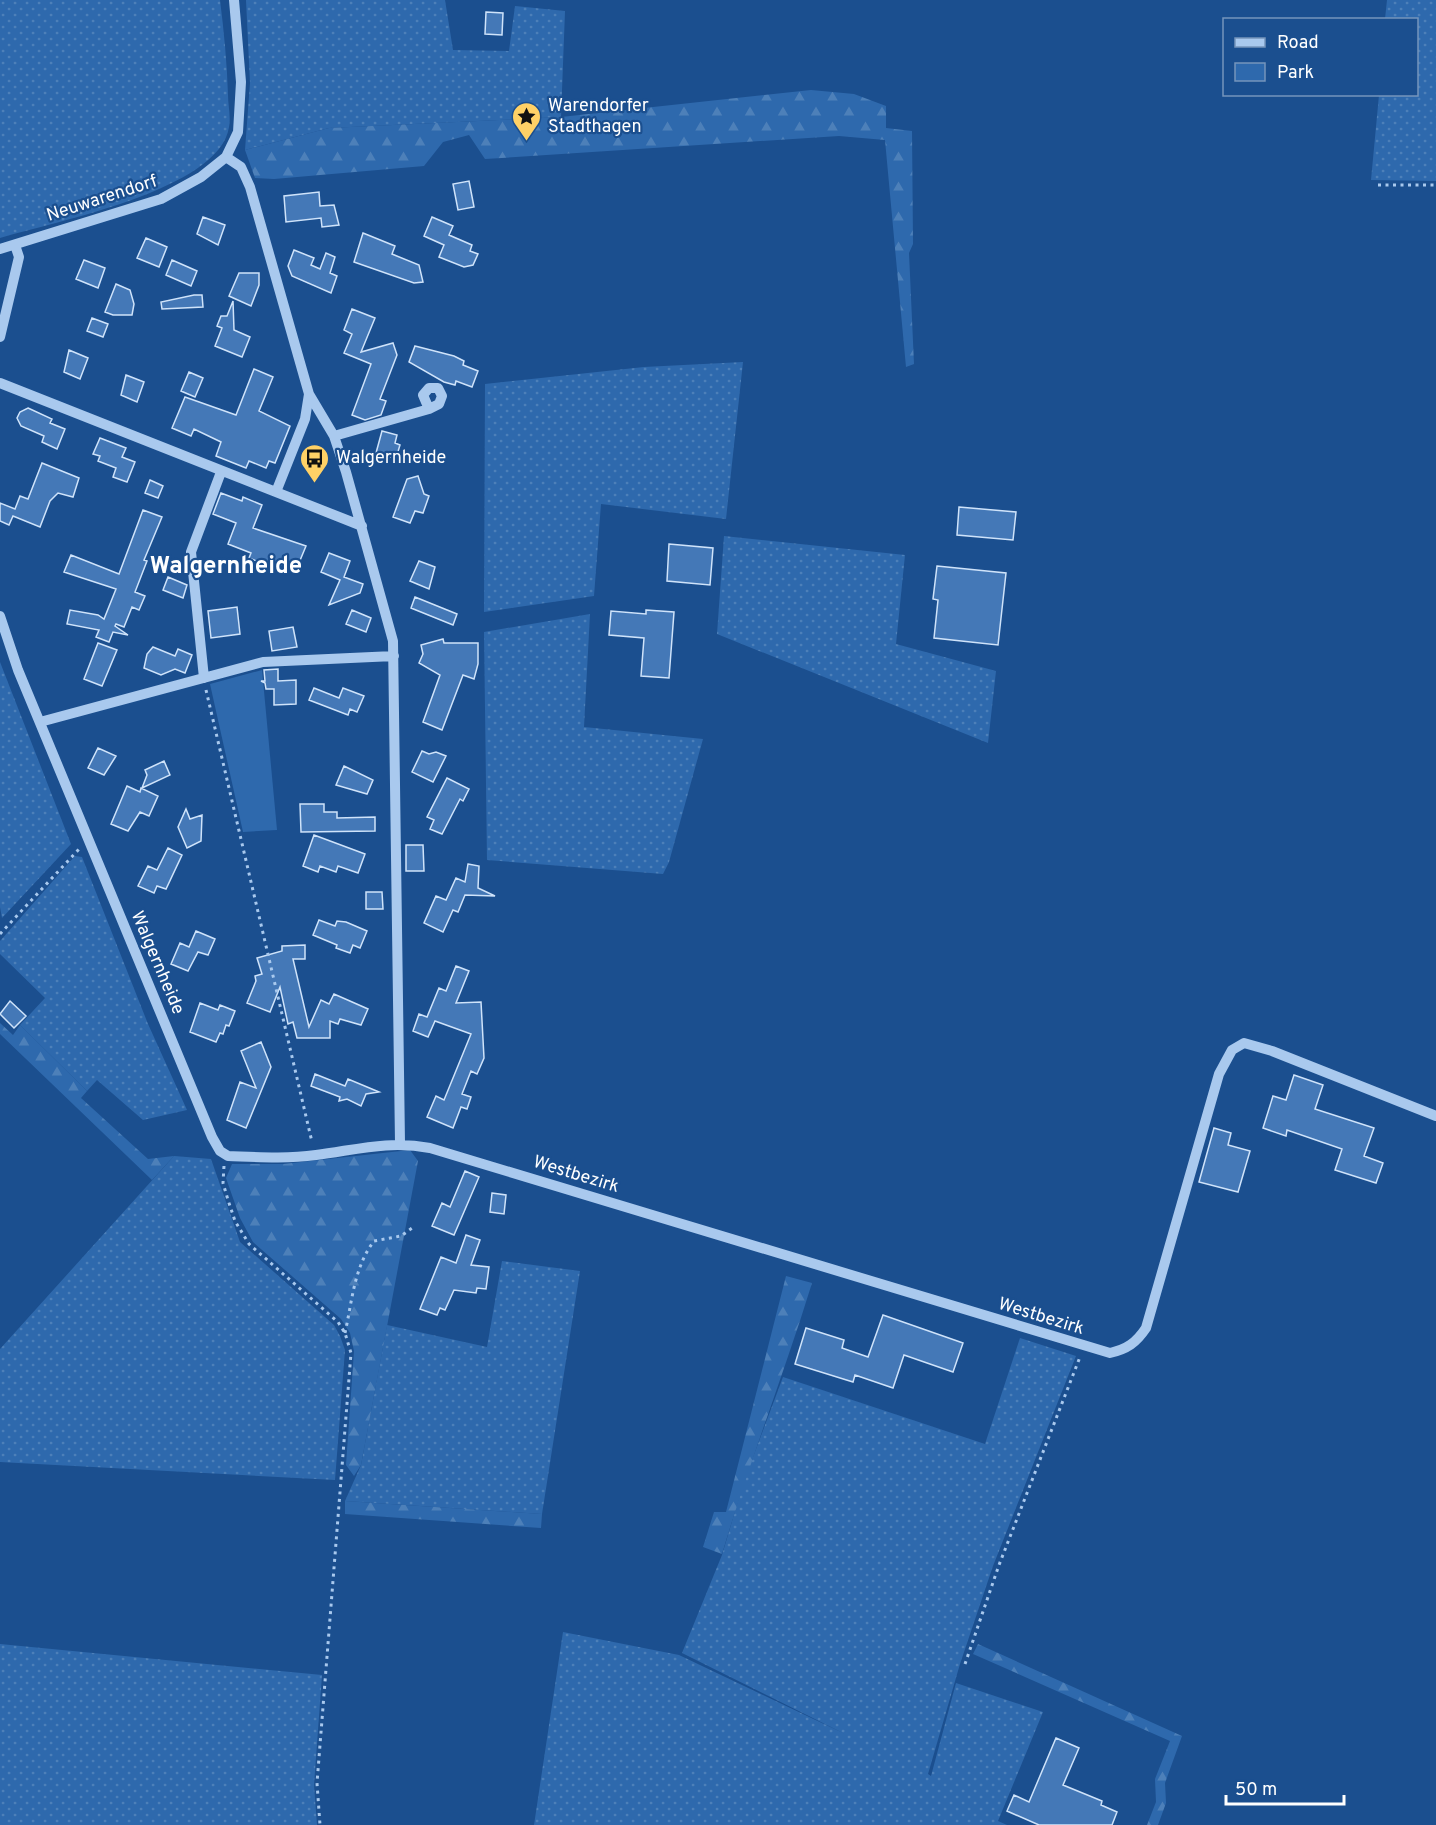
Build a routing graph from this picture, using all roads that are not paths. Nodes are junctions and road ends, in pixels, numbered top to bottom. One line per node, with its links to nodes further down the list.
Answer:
1 (234, 0): 2 (street, Neuwarendorf)
2 (226, 157): 3 (street, Neuwarendorf); 7 (street)
3 (15, 245): 4 (street, Neuwarendorf); 5 (street)
4 (0, 249)
5 (0, 337)
6 (0, 383): 10 (street)
7 (309, 394): 9 (street); 11 (street)
8 (429, 409): 9 (street)
9 (334, 436): 12 (street)
10 (221, 472): 11 (street); 15 (street)
11 (276, 492): 12 (street)
12 (362, 526): 14 (street)
13 (0, 616): 16 (street, Walgernheide)
14 (394, 656): 15 (street); 18 (street)
15 (204, 678): 16 (street)
16 (40, 722): 18 (street, Walgernheide)
17 (1436, 1116): 18 (street, Westbezirk)
18 (400, 1143)

